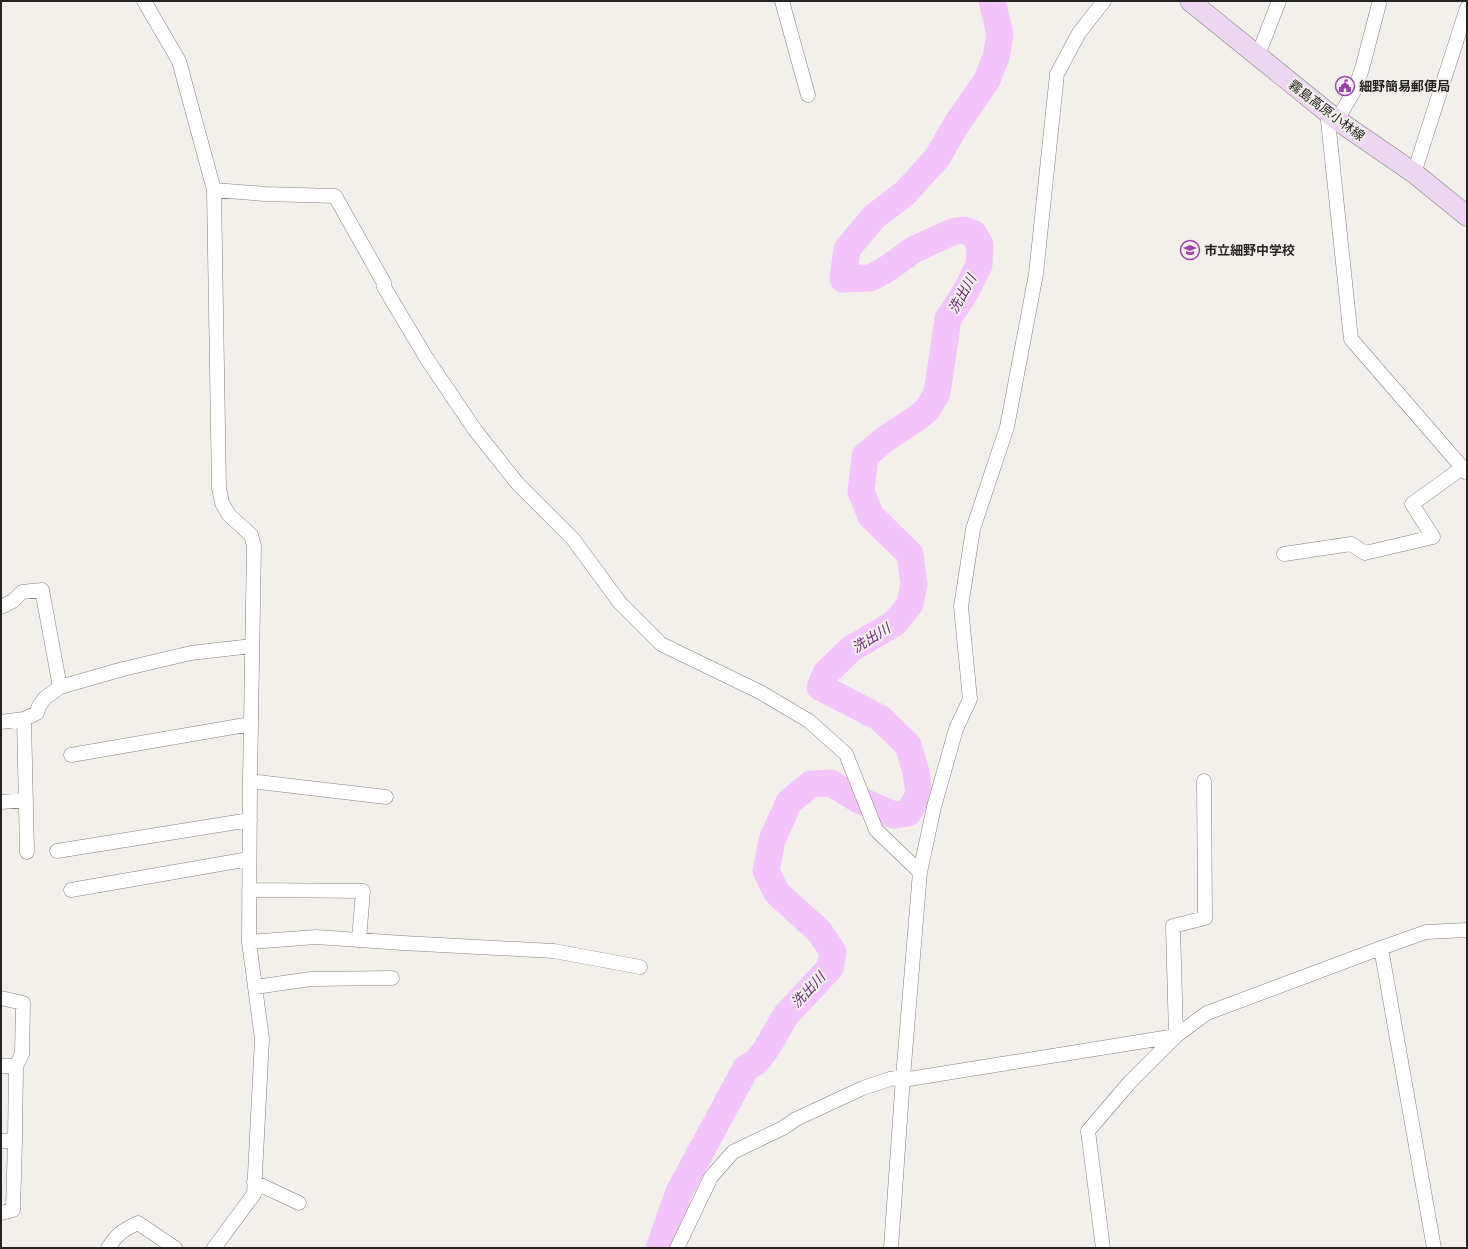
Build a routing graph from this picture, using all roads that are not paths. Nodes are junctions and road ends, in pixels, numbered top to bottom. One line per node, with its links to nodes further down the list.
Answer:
1 (144, 1): 12 (street)
2 (782, 1): 9 (street)
3 (1104, 1): 32 (street)
4 (1190, 1): 8 (main road, 霧島高原小林線)
5 (1279, 1): 8 (street)
6 (1377, 2): 10 (street)
7 (1467, 8): 11 (street)
8 (1258, 55): 10 (main road, 霧島高原小林線)
9 (808, 96)
10 (1332, 115): 11 (main road, 霧島高原小林線); 14 (street)
11 (1414, 172): 13 (main road, 霧島高原小林線)
12 (214, 190): 17 (street); 32 (street)
13 (1467, 216)
14 (1464, 470): 15 (street)
15 (1284, 554)
16 (1, 606): 18 (street)
17 (252, 646): 18 (street); 21 (street)
18 (60, 687): 19 (street)
19 (24, 719): 20 (street); 26 (street)
20 (1, 722)
21 (251, 724): 22 (street); 23 (street)
22 (71, 754)
23 (250, 781): 25 (street); 28 (street)
24 (1204, 781): 43 (street)
25 (386, 797)
26 (26, 800): 27 (street); 30 (street)
27 (1, 802)
28 (250, 820): 29 (street); 31 (street)
29 (57, 851)
30 (26, 852)
31 (249, 859): 33 (street); 34 (street)
32 (920, 872): 46 (street)
33 (71, 890)
34 (249, 890): 36 (street); 37 (street)
35 (1467, 930): 38 (street)
36 (359, 940): 37 (street); 39 (street)
37 (249, 942): 41 (street)
38 (1381, 948): 43 (street); 57 (street)
39 (640, 967)
40 (392, 978): 41 (street)
41 (255, 987): 48 (street)
42 (1, 998): 45 (street)
43 (1176, 1036): 46 (street); 56 (street)
44 (1, 1066): 45 (street)
45 (16, 1066): 47 (street)
46 (903, 1078): 54 (street); 55 (street)
47 (8, 1141): 50 (street)
48 (254, 1182): 49 (street); 53 (street)
49 (298, 1203)
50 (1, 1213)
51 (113, 1246): 52 (street)
52 (175, 1248)
53 (214, 1248)
54 (678, 1248)
55 (891, 1248)
56 (1103, 1248)
57 (1434, 1248)

